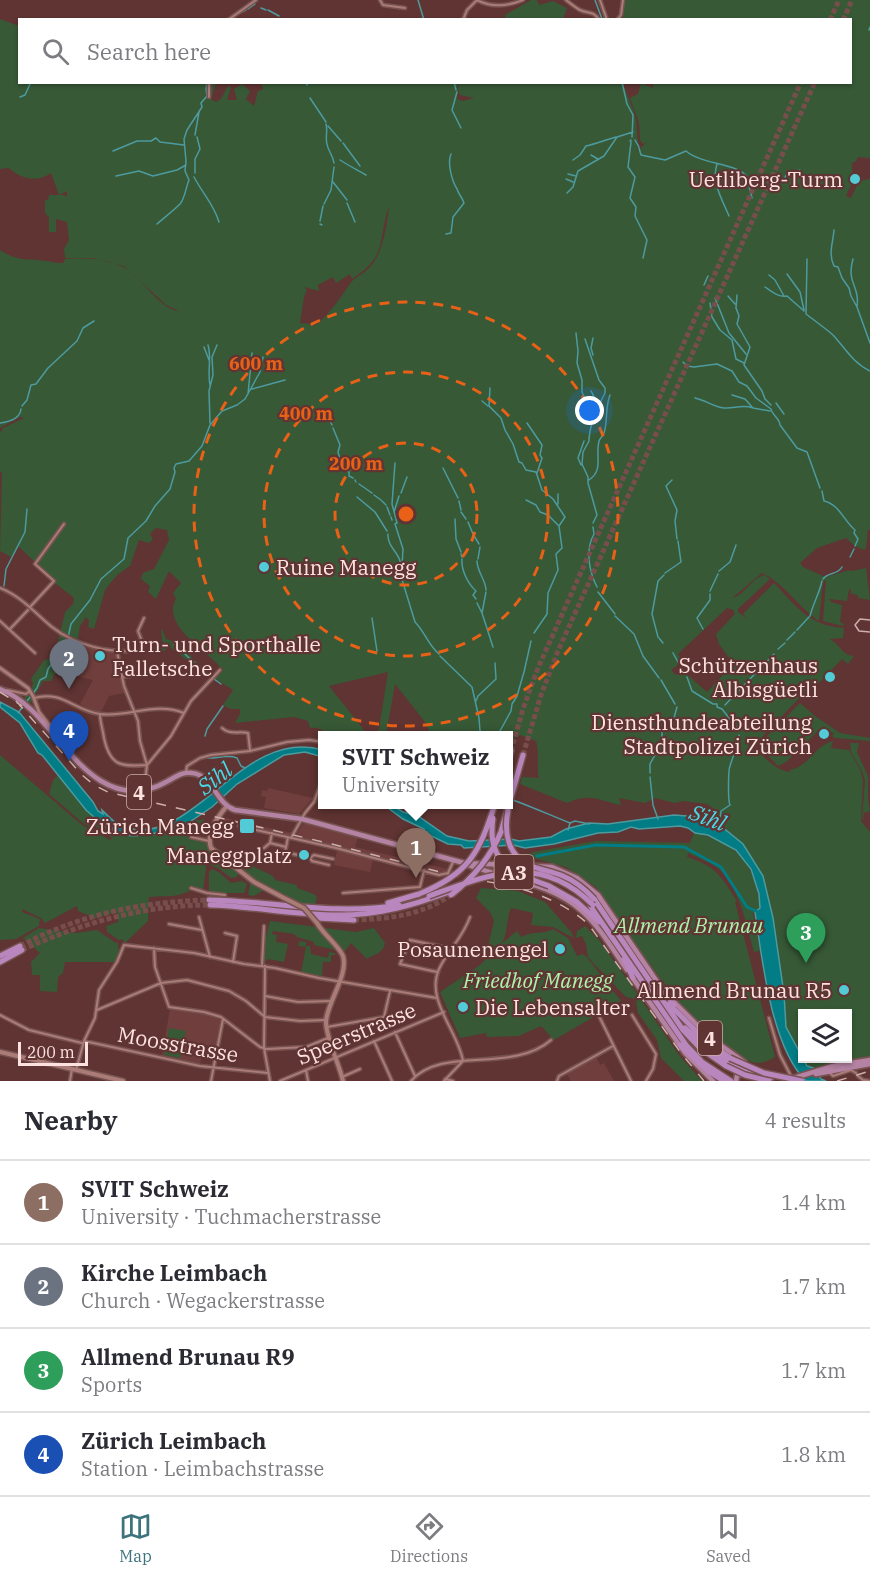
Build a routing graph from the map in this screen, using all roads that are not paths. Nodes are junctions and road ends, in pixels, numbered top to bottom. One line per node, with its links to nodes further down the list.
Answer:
1 (256, 0): 9 (street)
2 (380, 0): 8 (street)
3 (477, 0): 4 (street); 10 (street)
4 (523, 0)
5 (566, 0): 11 (street)
6 (600, 0): 12 (street)
7 (623, 0): 13 (street)
8 (405, 8)
9 (231, 18)
10 (464, 18)
11 (598, 18)
12 (607, 18)
13 (619, 18)
14 (209, 84): 15 (street)
15 (209, 97)
16 (64, 524): 18 (street)
17 (0, 588): 18 (street)
18 (29, 608): 21 (street); 22 (street)
19 (144, 618): 22 (street)
20 (0, 621): 21 (street)
21 (10, 629): 23 (street)
22 (117, 651): 27 (street)
23 (35, 653)
24 (0, 668): 29 (street)
25 (220, 670): 31 (street)
26 (172, 674): 27 (street)
27 (122, 677): 30 (street)
28 (2, 690): 29 (street); 35 (main road, 4)
29 (32, 694): 32 (street); 35 (street)
30 (135, 710): 31 (street); 32 (street); 38 (street)
31 (184, 713): 38 (street)
32 (100, 714): 38 (street)
33 (222, 728): 36 (street)
34 (318, 741): 36 (street)
35 (62, 744): 40 (main road, 4)
36 (250, 751): 39 (street)
37 (523, 755): 42 (highway, A3)
38 (147, 765): 40 (street)
39 (186, 772): 40 (main road, 4); 43 (main road)
40 (144, 791)
41 (318, 791): 47 (street)
42 (513, 791)
43 (226, 807): 47 (main road, 4); 52 (main road)
44 (494, 809): 72 (highway, A3, bridge)
45 (496, 809): 71 (highway, bridge)
46 (508, 810): 69 (highway, A3, bridge); 71 (highway, A3, bridge)
47 (302, 819): 51 (street); 59 (main road, 4)
48 (239, 826): 49 (street)
49 (272, 833): 51 (street); 53 (street)
50 (191, 837): 52 (street)
51 (289, 837): 54 (street); 64 (street)
52 (210, 843): 91 (main road, bridge)
53 (270, 843): 54 (street); 55 (street)
54 (286, 847): 56 (street)
55 (264, 848)
56 (285, 852): 57 (street); 60 (street)
57 (310, 858): 58 (street); 62 (street)
58 (333, 859)
59 (454, 860): 61 (main road, 4); 64 (street)
60 (283, 862)
61 (464, 863): 63 (main road, 4); 65 (main road, 4)
62 (329, 865)
63 (504, 865): 65 (main road); 94 (main road, 4)
64 (424, 870): 67 (street)
65 (501, 874): 90 (main road, 4)
66 (191, 888): 68 (street)
67 (343, 893)
68 (225, 895)
69 (451, 895)
70 (413, 903): 71 (highway, bridge); 72 (highway, A3); 73 (highway)
71 (592, 905): 81 (highway); 92 (highway, A3)
72 (354, 909): 73 (highway, A3)
73 (278, 912): 76 (highway)
74 (199, 917): 79 (street)
75 (470, 917): 83 (street)
76 (354, 920)
77 (169, 924): 79 (street)
78 (264, 926): 88 (street)
79 (202, 930): 85 (street)
80 (225, 933): 87 (street)
81 (617, 944): 90 (highway); 97 (highway)
82 (154, 948): 85 (street); 93 (street); 101 (street)
83 (453, 948): 89 (street); 89 (street)
84 (0, 956): 86 (highway)
85 (210, 957): 87 (street)
86 (0, 962)
87 (233, 962): 88 (street)
88 (263, 966): 91 (street); 96 (street)
89 (437, 972): 98 (street)
90 (633, 978): 118 (main road, 4)
91 (340, 982): 95 (street); 99 (main road)
92 (650, 982): 100 (highway); 112 (highway)
93 (161, 983): 101 (street); 107 (street); 108 (street)
94 (660, 986): 112 (highway); 139 (main road, 4)
95 (390, 990): 98 (street); 111 (street)
96 (265, 996): 99 (street); 107 (street)
97 (653, 996): 103 (highway); 125 (highway)
98 (437, 998): 102 (street)
99 (333, 1001): 110 (main road)
100 (665, 1004): 127 (highway); 134 (highway)
101 (97, 1010): 117 (street)
102 (444, 1012): 113 (street, Speerstrasse); 123 (street)
103 (663, 1012): 127 (highway); 154 (highway)
104 (0, 1015): 117 (street, Moosstrasse)
105 (599, 1016): 119 (street)
106 (632, 1016): 152 (street)
107 (265, 1017): 110 (street); 120 (street)
108 (223, 1018): 120 (street); 126 (street)
109 (769, 1018): 140 (street)
110 (326, 1020): 111 (main road)
111 (327, 1027): 114 (main road)
112 (694, 1030): 140 (highway, bridge)
113 (395, 1032): 116 (street, Speerstrasse); 135 (street)
114 (330, 1038): 120 (street); 122 (main road)
115 (551, 1040): 123 (street)
116 (374, 1041): 122 (street, Speerstrasse); 147 (street)
117 (83, 1042): 126 (street, Moosstrasse); 129 (street)
118 (680, 1045): 125 (highway); 153 (main road, 4)
119 (613, 1046): 150 (street); 151 (street)
120 (264, 1048): 133 (street)
121 (0, 1052): 129 (main road)
122 (336, 1057): 130 (street, Speerstrasse); 136 (main road)
123 (463, 1061): 135 (street); 137 (street)
124 (870, 1062): 131 (main road); 132 (main road)
125 (701, 1066): 138 (highway)
126 (212, 1067): 133 (street, Moosstrasse); 143 (street)
127 (725, 1068): 139 (highway, bridge); 156 (highway, bridge)
128 (360, 1069): 136 (street)
129 (74, 1070): 141 (street); 142 (main road)
130 (306, 1070): 145 (street, Speerstrasse); 146 (street)
131 (829, 1070): 132 (main road); 157 (street)
132 (818, 1071): 140 (main road)
133 (268, 1073): 144 (street)
134 (752, 1074): 139 (main road); 155 (main road)
135 (415, 1076): 148 (street)
136 (342, 1079)
137 (444, 1080): 149 (street)
138 (722, 1080)
139 (771, 1080): 140 (main road)
140 (798, 1080)
141 (70, 1081)
142 (123, 1081)
143 (211, 1081)
144 (270, 1081)
145 (280, 1081)
146 (308, 1081)
147 (392, 1081)
148 (411, 1081)
149 (453, 1081)
150 (557, 1081)
151 (631, 1081)
152 (646, 1081)
153 (713, 1081)
154 (731, 1081)
155 (735, 1081)
156 (753, 1081)
157 (870, 1081)

